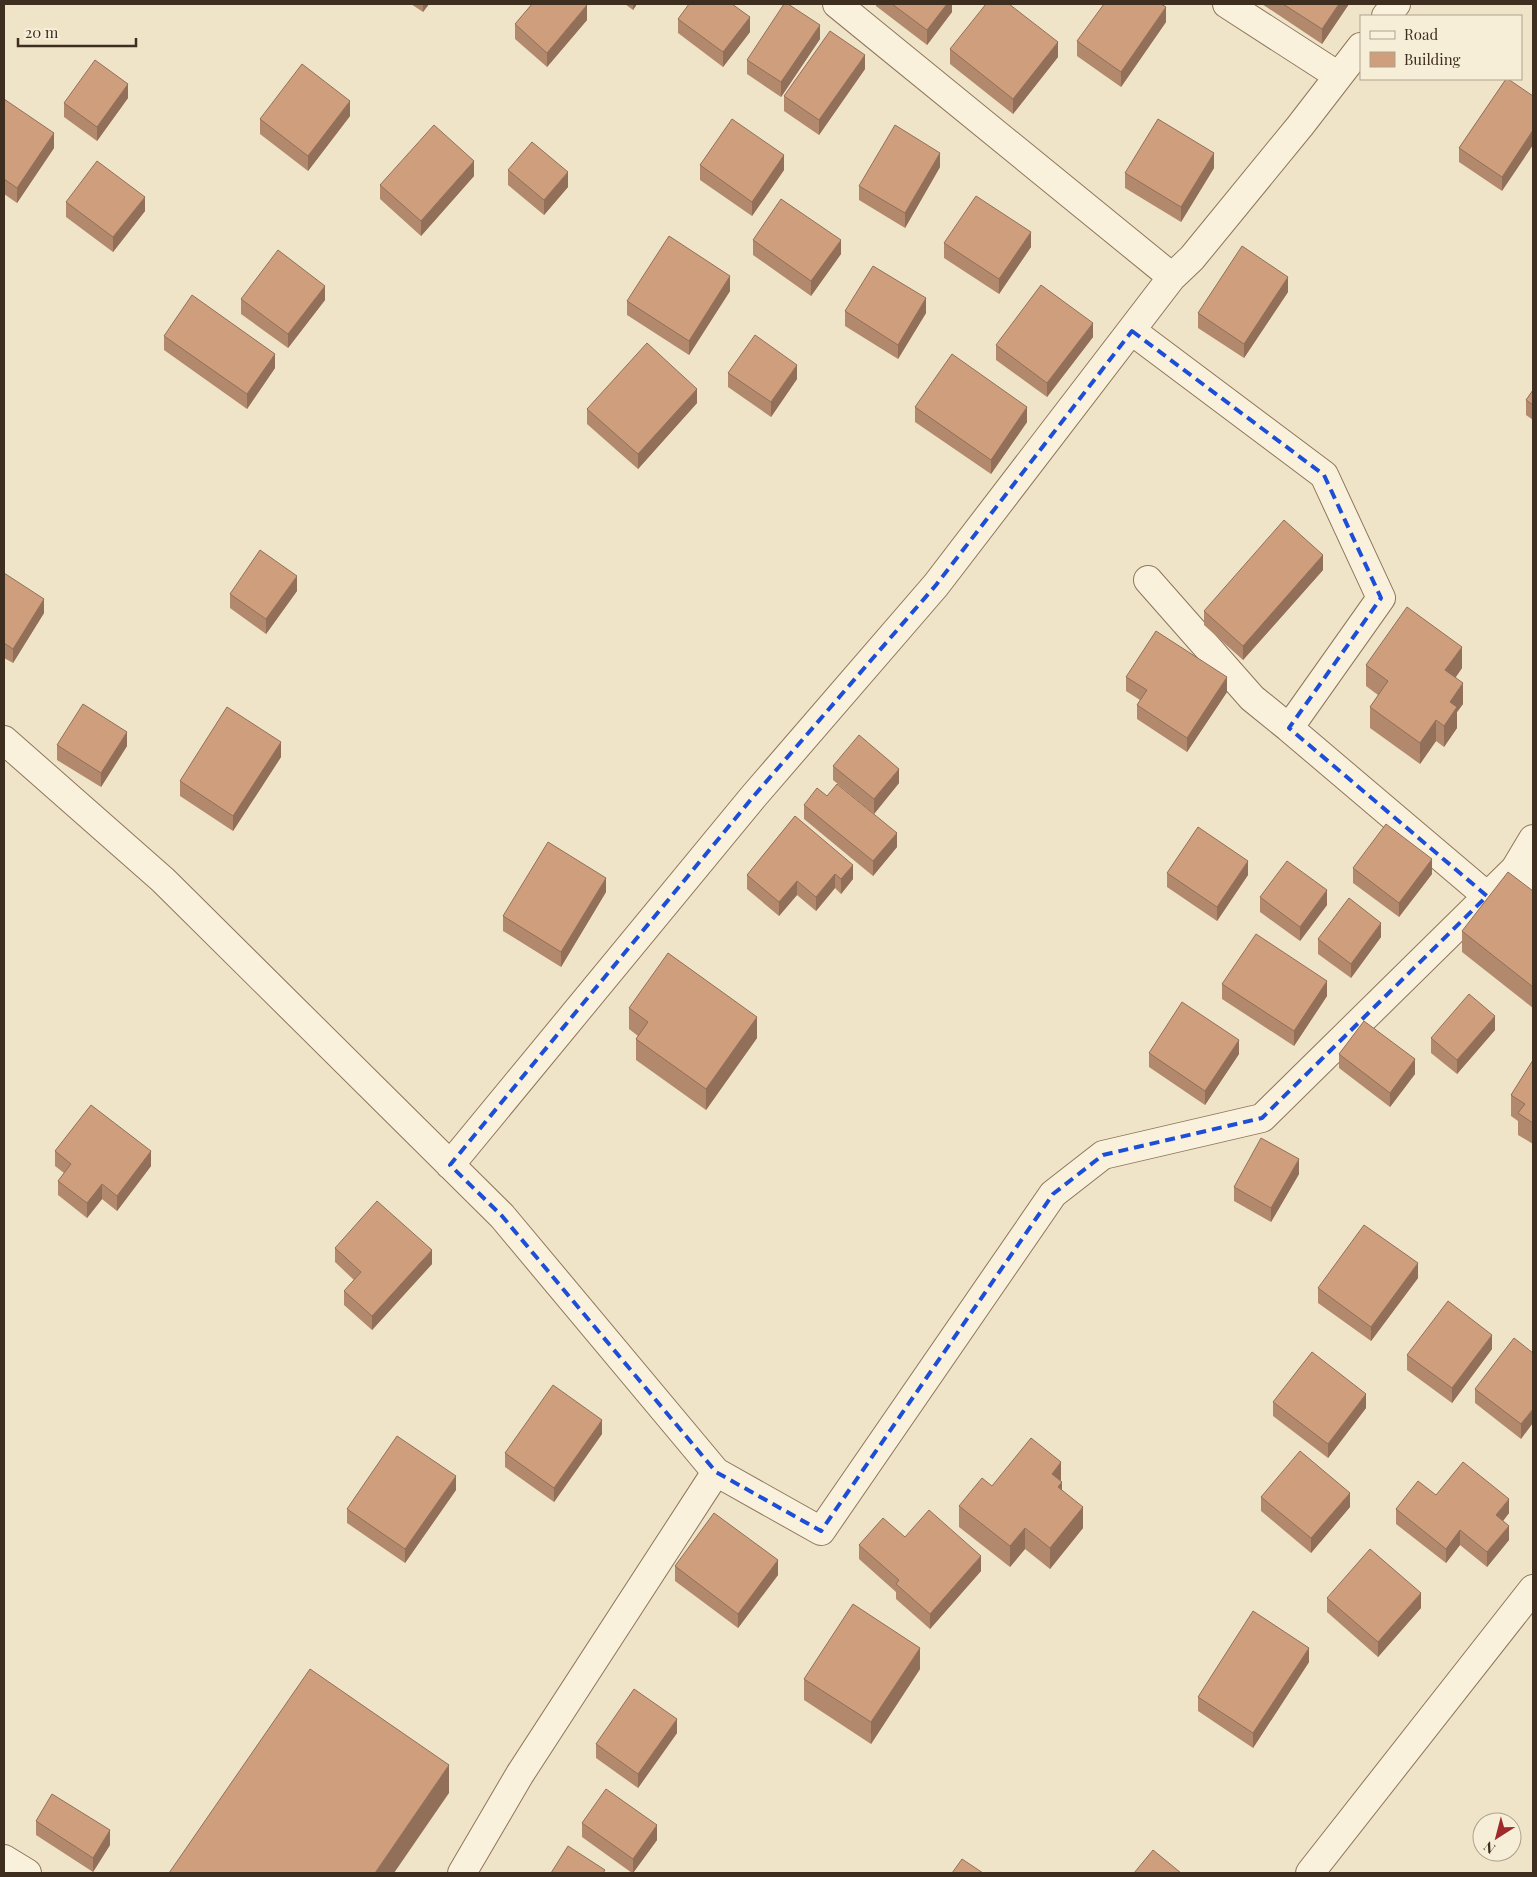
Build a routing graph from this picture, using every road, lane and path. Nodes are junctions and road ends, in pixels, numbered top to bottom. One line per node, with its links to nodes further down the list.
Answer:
1 (837, 4): 7 (street)
2 (1228, 4): 6 (street)
3 (1396, 4): 4 (street)
4 (1387, 15)
5 (1360, 48): 6 (street)
6 (1337, 76): 7 (street)
7 (1172, 277): 8 (street)
8 (1132, 331): 10 (street); 15 (street)
9 (1148, 580): 10 (street)
10 (1289, 728): 14 (street)
11 (4, 740): 15 (street)
12 (1533, 839): 13 (street)
13 (1524, 876): 14 (street)
14 (1487, 896): 16 (street)
15 (450, 1164): 16 (street)
16 (716, 1472): 20 (street)
17 (1533, 1589): 21 (street)
18 (4, 1858): 19 (street)
19 (27, 1873)
20 (462, 1873)
21 (1310, 1873)

